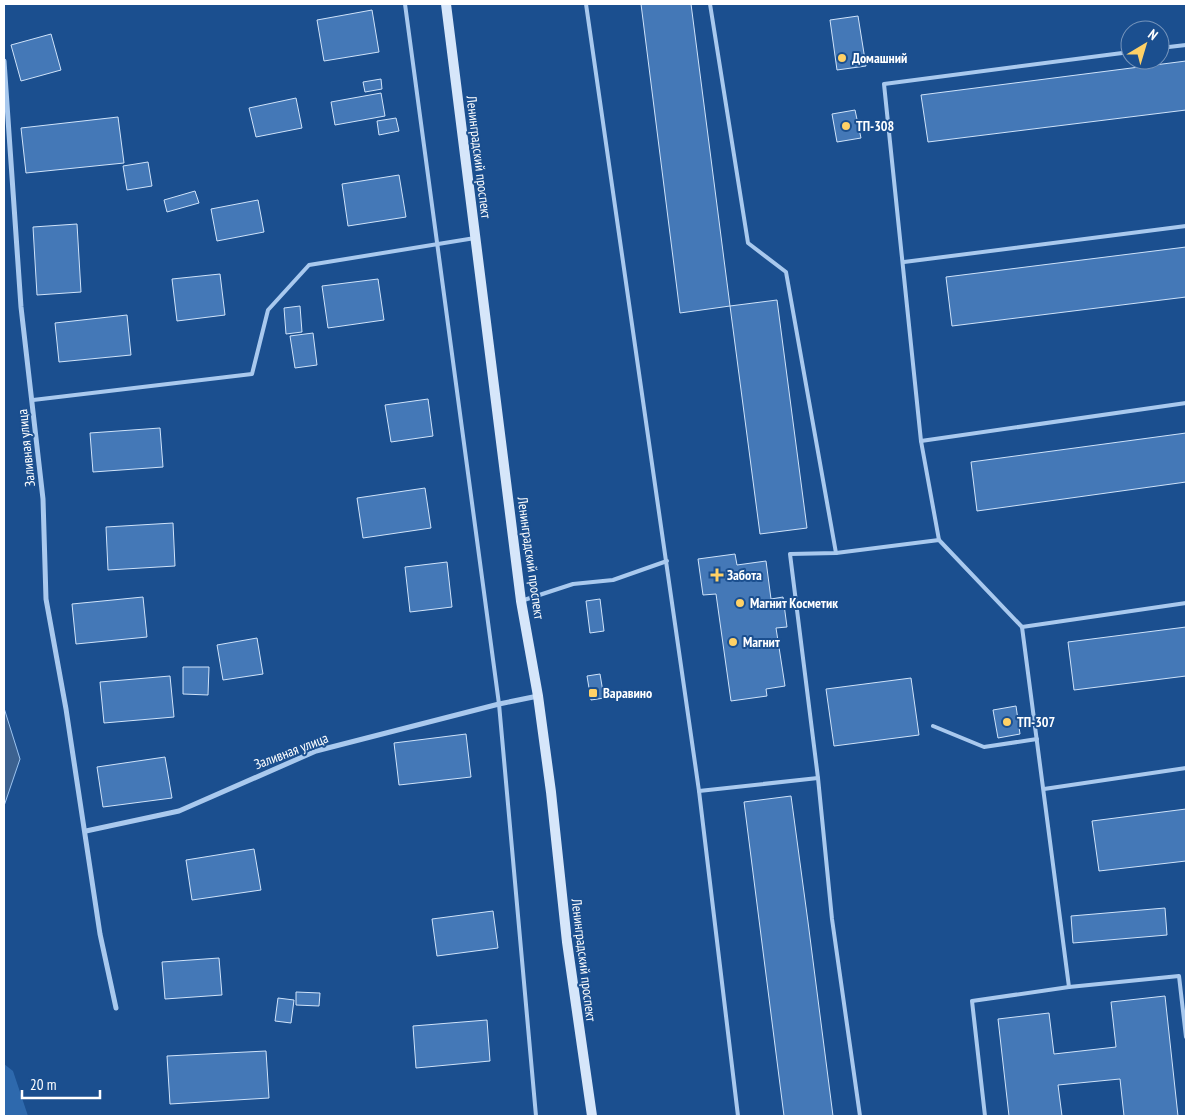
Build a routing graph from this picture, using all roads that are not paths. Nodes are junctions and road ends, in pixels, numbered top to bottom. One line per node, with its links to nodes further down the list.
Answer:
1 (405, 4): 11 (lane)
2 (446, 4): 10 (main road, Ленинградский проспект)
3 (586, 4): 18 (lane)
4 (710, 4): 17 (lane)
5 (1186, 45): 6 (lane)
6 (1170, 47)
7 (1120, 53): 12 (lane)
8 (4, 61): 13 (street, Заливная улица)
9 (1186, 226): 12 (lane)
10 (476, 238): 11 (lane); 19 (main road, Ленинградский проспект)
11 (437, 245): 13 (lane); 23 (lane)
12 (904, 262): 15 (lane)
13 (33, 400): 30 (street, Заливная улица)
14 (1186, 403): 15 (lane)
15 (922, 441): 16 (lane)
16 (939, 540): 17 (lane); 21 (lane)
17 (836, 553): 27 (lane)
18 (667, 561): 19 (lane); 29 (lane)
19 (521, 601): 22 (main road, Ленинградский проспект)
20 (1186, 603): 21 (lane)
21 (1022, 627): 25 (lane)
22 (538, 696): 23 (street, Заливная улица); 35 (main road, Ленинградский проспект)
23 (499, 704): 30 (street, Заливная улица); 34 (lane)
24 (933, 726): 25 (lane)
25 (1037, 739): 28 (lane)
26 (1186, 768): 28 (lane)
27 (818, 778): 29 (lane); 37 (lane)
28 (1044, 789): 31 (lane)
29 (699, 791): 36 (lane)
30 (86, 831): 32 (street, Заливная улица)
31 (1069, 987): 33 (lane); 38 (lane)
32 (116, 1008)
33 (1186, 1037)
34 (536, 1116)
35 (592, 1116)
36 (738, 1116)
37 (860, 1116)
38 (985, 1116)

